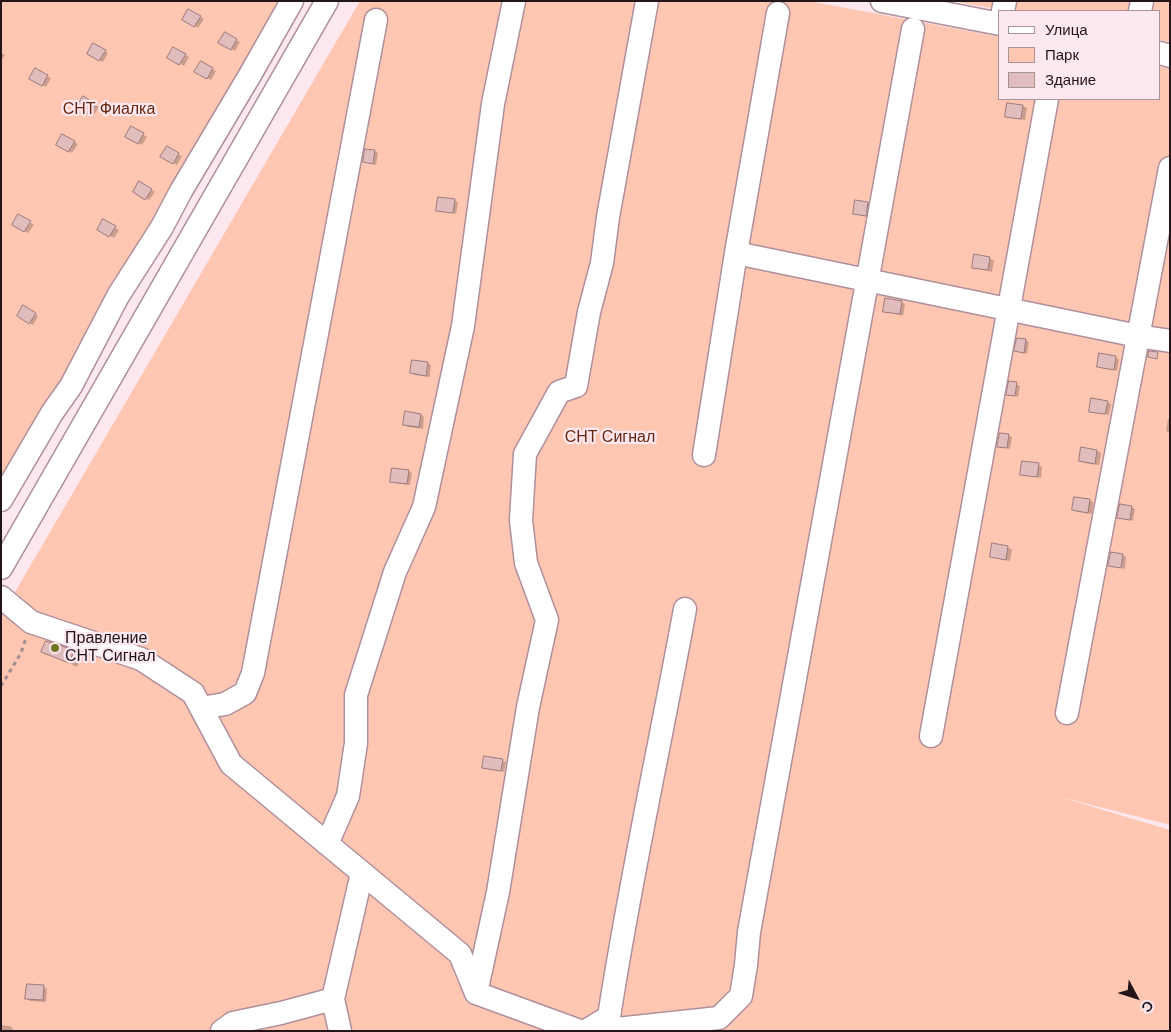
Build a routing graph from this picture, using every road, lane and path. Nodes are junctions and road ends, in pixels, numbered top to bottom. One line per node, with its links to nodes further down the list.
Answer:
1 (292, 1): 18 (street)
2 (327, 1): 19 (street)
3 (514, 1): 28 (street)
4 (647, 1): 30 (street)
5 (882, 1): 8 (street)
6 (778, 13): 12 (street)
7 (376, 20): 25 (street)
8 (998, 24)
9 (913, 29): 13 (street)
10 (1047, 100): 14 (street)
11 (1170, 168): 15 (street)
12 (736, 253): 13 (street); 17 (street)
13 (867, 280): 14 (street); 36 (street)
14 (1008, 310): 15 (street); 27 (street)
15 (1138, 336): 16 (street); 26 (street)
16 (1170, 341)
17 (704, 455)
18 (1, 500)
19 (10, 533): 20 (street)
20 (1, 568)
21 (1, 597): 23 (street)
22 (685, 610): 35 (street)
23 (31, 622): 24 (path); 25 (street)
24 (1, 686)
25 (201, 708): 28 (street)
26 (1067, 713)
27 (931, 736)
28 (327, 844): 29 (street)
29 (362, 873): 30 (street); 31 (street)
30 (476, 993): 34 (street)
31 (333, 999): 32 (street); 33 (street)
32 (222, 1031)
33 (340, 1031)
34 (580, 1031)
35 (586, 1031)
36 (598, 1031)

